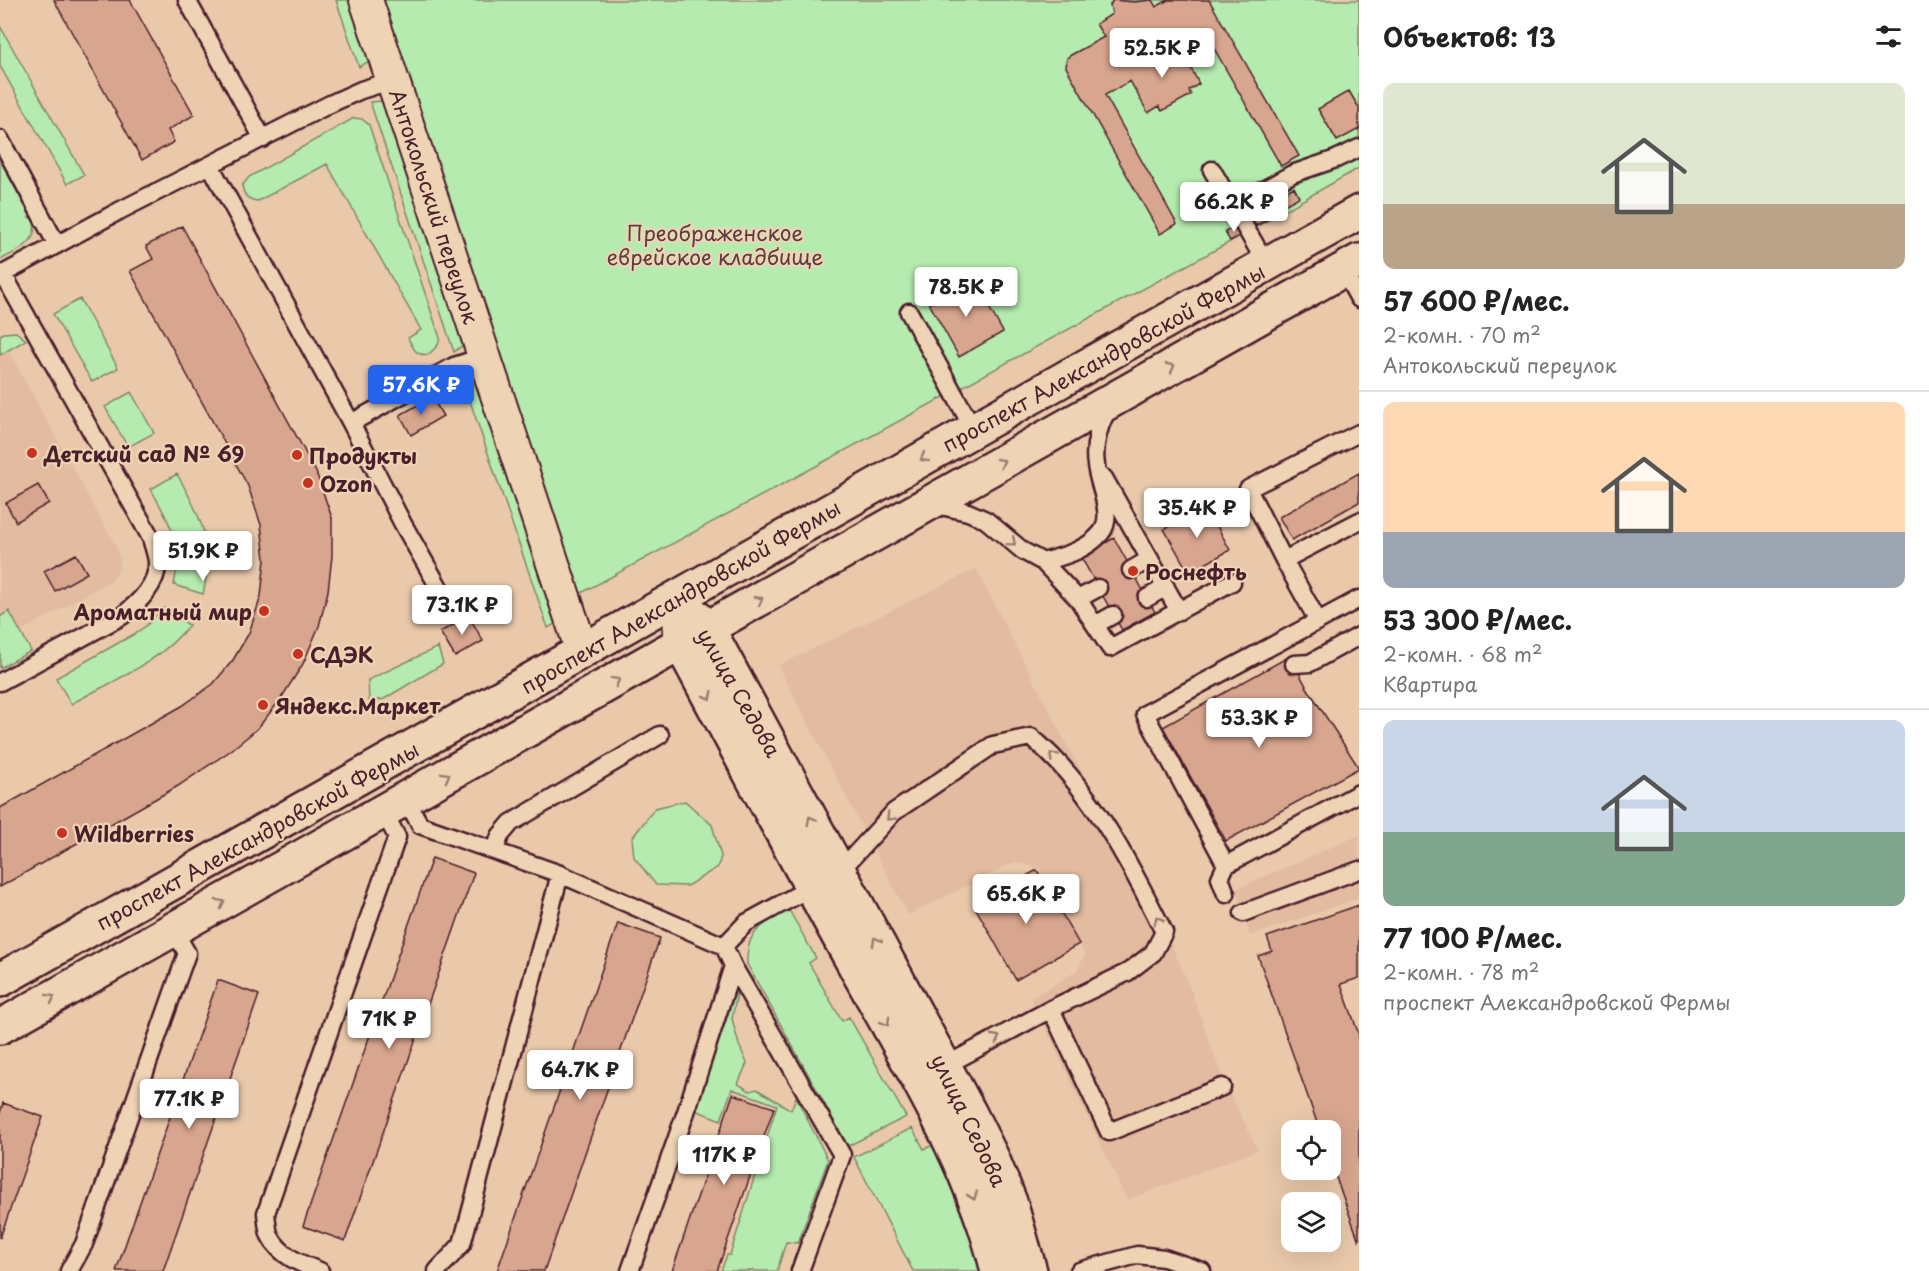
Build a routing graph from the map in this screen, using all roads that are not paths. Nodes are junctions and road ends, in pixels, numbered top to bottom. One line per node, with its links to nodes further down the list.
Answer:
1 (187, 0): 5 (lane)
2 (366, 0): 3 (street, Антокольский переулок)
3 (393, 80): 5 (lane); 16 (street, Антокольский переулок)
4 (0, 139): 11 (lane)
5 (263, 140): 7 (lane)
6 (1359, 148): 9 (lane)
7 (210, 165): 11 (lane); 18 (lane)
8 (1212, 170): 9 (lane)
9 (1233, 207): 12 (lane)
10 (1359, 212): 12 (main road, проспект Александровской Фермы)
11 (57, 245): 44 (lane)
12 (1267, 265): 19 (main road, проспект Александровской Фермы)
13 (1351, 266): 14 (lane); 17 (main road, проспект Александровской Фермы, one-way to 13)
14 (1359, 299)
15 (909, 312): 19 (lane)
16 (485, 356): 18 (lane); 42 (street, Антокольский переулок)
17 (1118, 397): 21 (lane); 22 (main road, проспект Александровской Фермы, one-way to 17)
18 (351, 423): 32 (lane)
19 (975, 430): 31 (main road, проспект Александровской Фермы, one-way to 31)
20 (1359, 433): 25 (lane)
21 (1095, 463): 24 (lane); 26 (lane)
22 (922, 506): 26 (lane, one-way to 26); 41 (main road, проспект Александровской Фермы, one-way to 22)
23 (1359, 521): 25 (lane)
24 (1150, 559): 27 (lane); 30 (lane)
25 (1284, 560): 38 (lane)
26 (1043, 562): 34 (lane)
27 (1131, 570)
28 (1232, 582): 36 (lane)
29 (1098, 588): 34 (lane)
30 (1166, 588): 33 (lane); 36 (lane)
31 (678, 597): 41 (main road, улица Седова); 42 (main road, проспект Александровской Фермы)
32 (445, 598)
33 (1147, 598)
34 (1078, 599): 39 (lane)
35 (1359, 599): 38 (lane)
36 (1179, 611): 39 (lane)
37 (1113, 615): 39 (lane)
38 (1318, 621): 49 (lane)
39 (1095, 624)
40 (1359, 636): 43 (lane)
41 (695, 637): 47 (main road, проспект Александровской Фермы, one-way to 41); 52 (main road, улица Седова)
42 (582, 651): 58 (main road, проспект Александровской Фермы)
43 (1302, 667)
44 (0, 682)
45 (660, 735): 48 (lane)
46 (1359, 793): 49 (lane)
47 (395, 805): 48 (lane); 55 (main road, проспект Александровской Фермы, one-way to 47); 64 (lane)
48 (495, 850): 51 (lane)
49 (1226, 865): 53 (lane)
50 (1359, 870): 54 (lane)
51 (560, 874): 56 (lane); 65 (lane)
52 (825, 879): 56 (lane); 59 (lane, one-way to 52); 61 (main road, улица Седова)
53 (1226, 894)
54 (1243, 913)
55 (173, 929): 60 (main road, проспект Александровской Фермы, one-way to 55); 63 (lane)
56 (724, 946): 57 (lane)
57 (733, 966): 66 (lane); 67 (lane)
58 (0, 980)
59 (1051, 1009): 61 (lane, one-way to 59); 62 (lane)
60 (0, 1027)
61 (931, 1073): 68 (main road, улица Седова, one-way to 68); 69 (main road, улица Седова)
62 (1222, 1088)
63 (69, 1271)
64 (320, 1271)
65 (437, 1271)
66 (630, 1271)
67 (800, 1271)
68 (998, 1271)
69 (1030, 1271)
70 (1079, 1271): 71 (lane)
71 (1202, 1271)

